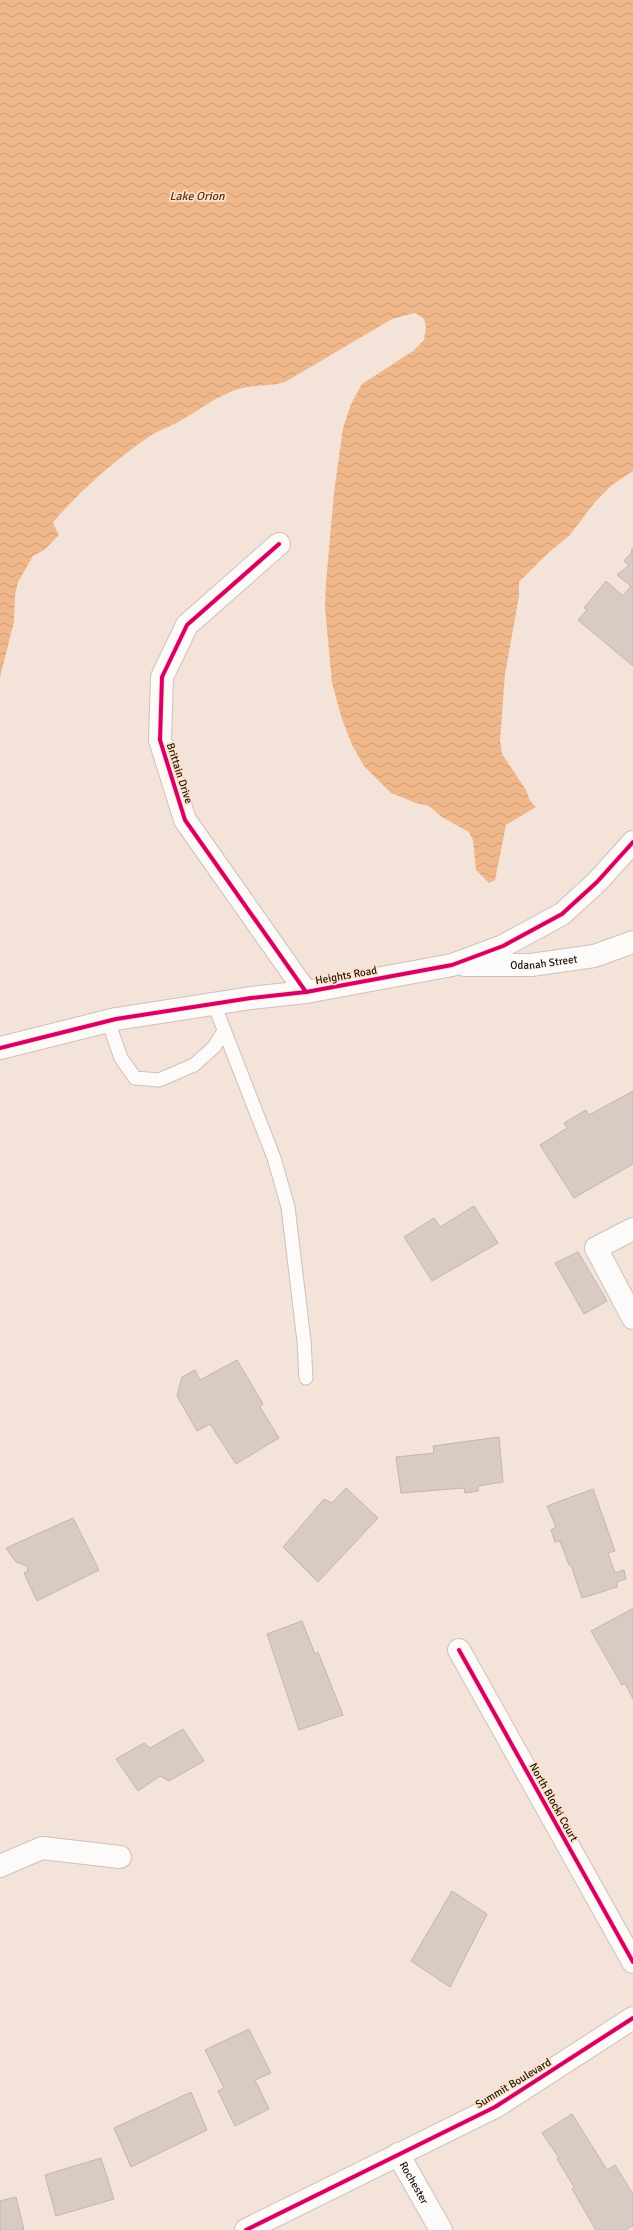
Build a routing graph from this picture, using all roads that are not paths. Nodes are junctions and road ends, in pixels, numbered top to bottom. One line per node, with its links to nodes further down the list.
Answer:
1 (279, 544): 5 (street, Brittain Drive)
2 (633, 842): 4 (street, Heights Road)
3 (633, 942): 4 (street, Odanah Street)
4 (452, 965): 5 (street, Heights Road)
5 (306, 992): 6 (street, Heights Road)
6 (214, 1004): 7 (street, Heights Road); 8 (lane)
7 (108, 1021): 8 (lane); 9 (street, Heights Road)
8 (224, 1031): 12 (lane)
9 (0, 1048)
10 (633, 1229): 11 (street)
11 (633, 1318)
12 (306, 1378)
13 (459, 1650): 16 (street, North Blocki Court)
14 (120, 1857): 15 (street)
15 (0, 1866)
16 (633, 1962)
17 (633, 2018): 18 (street, Summit Boulevard)
18 (398, 2154): 19 (street, Rochester); 20 (street, Rochester)
19 (246, 2230)
20 (441, 2230)

